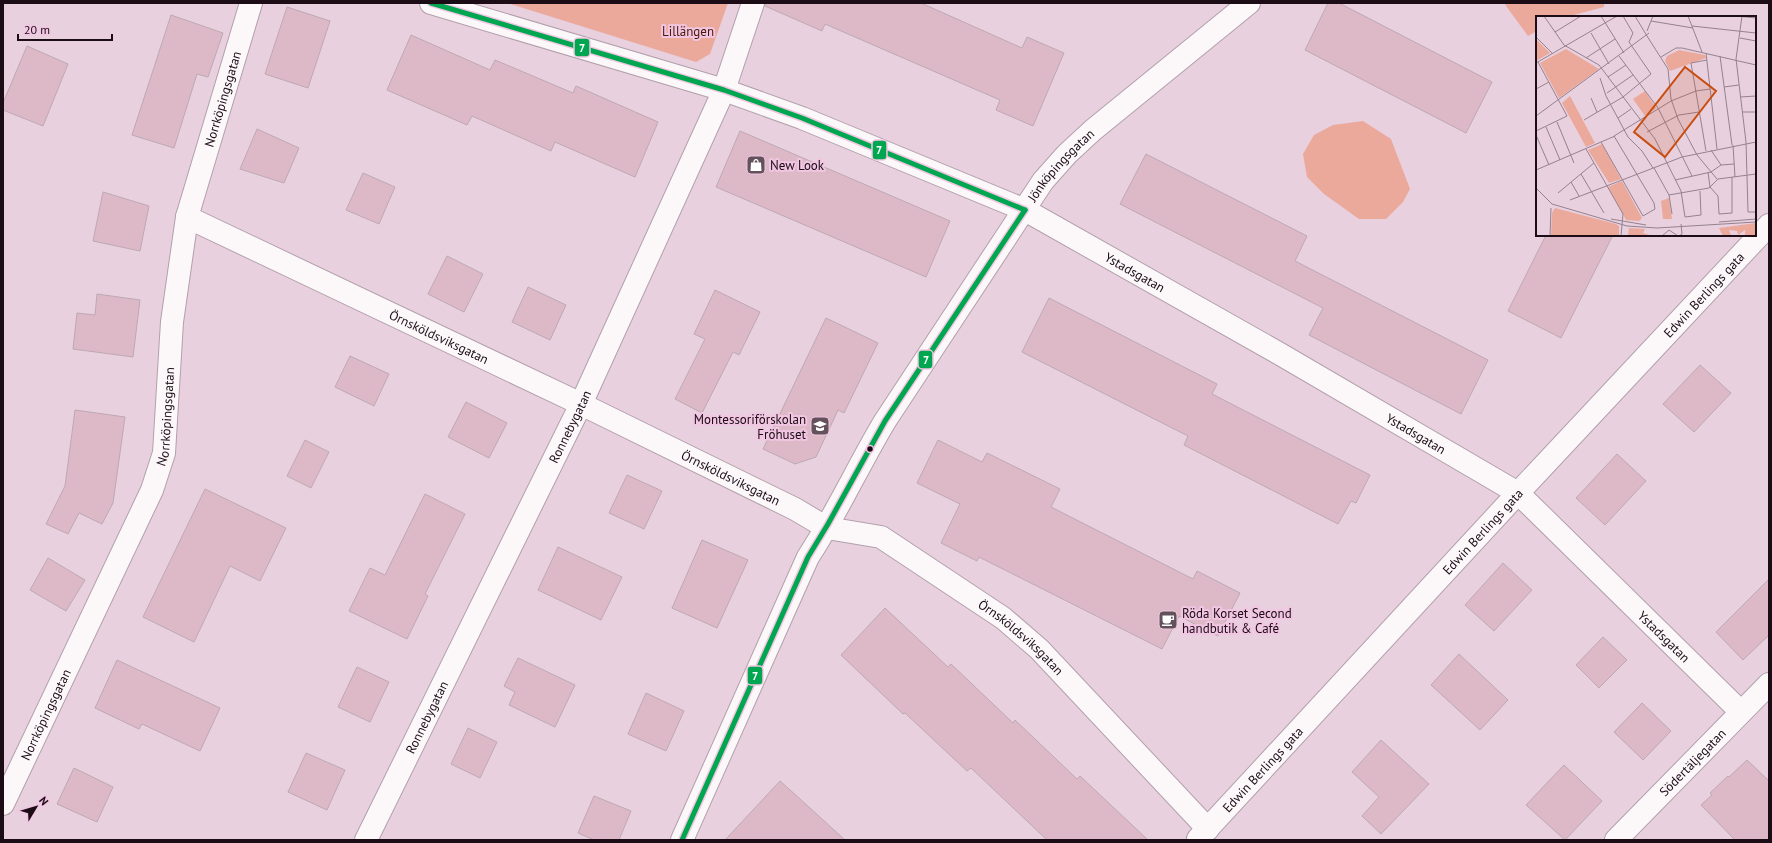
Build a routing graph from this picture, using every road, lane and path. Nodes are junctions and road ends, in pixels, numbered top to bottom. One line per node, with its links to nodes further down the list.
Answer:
1 (251, 3): 7 (street, Norrköpingsgatan)
2 (431, 3): 5 (street, Ystadsgatan)
3 (753, 3): 5 (street, Ronnebygatan)
4 (1249, 3): 6 (street, Jönköpingsgatan)
5 (724, 90): 6 (street, Ystadsgatan); 9 (street, Ronnebygatan)
6 (1025, 210): 10 (street, Ystadsgatan); 11 (street, Jönköpingsgatan)
7 (187, 217): 9 (street, Örnsköldsviksgatan); 14 (street, Norrköpingsgatan)
8 (1769, 225): 10 (street, Edwin Berlings gata)
9 (580, 404): 11 (street, Örnsköldsviksgatan); 16 (street, Ronnebygatan)
10 (1518, 493): 13 (street, Ystadsgatan); 15 (street, Edwin Berlings gata)
11 (827, 528): 15 (street, Örnsköldsviksgatan); 17 (street, Jönköpingsgatan)
12 (1769, 684): 13 (street, Södertäljegatan)
13 (1741, 712): 18 (street, Södertäljegatan)
14 (3, 804)
15 (1203, 834)
16 (366, 840)
17 (682, 840)
18 (1616, 840)

